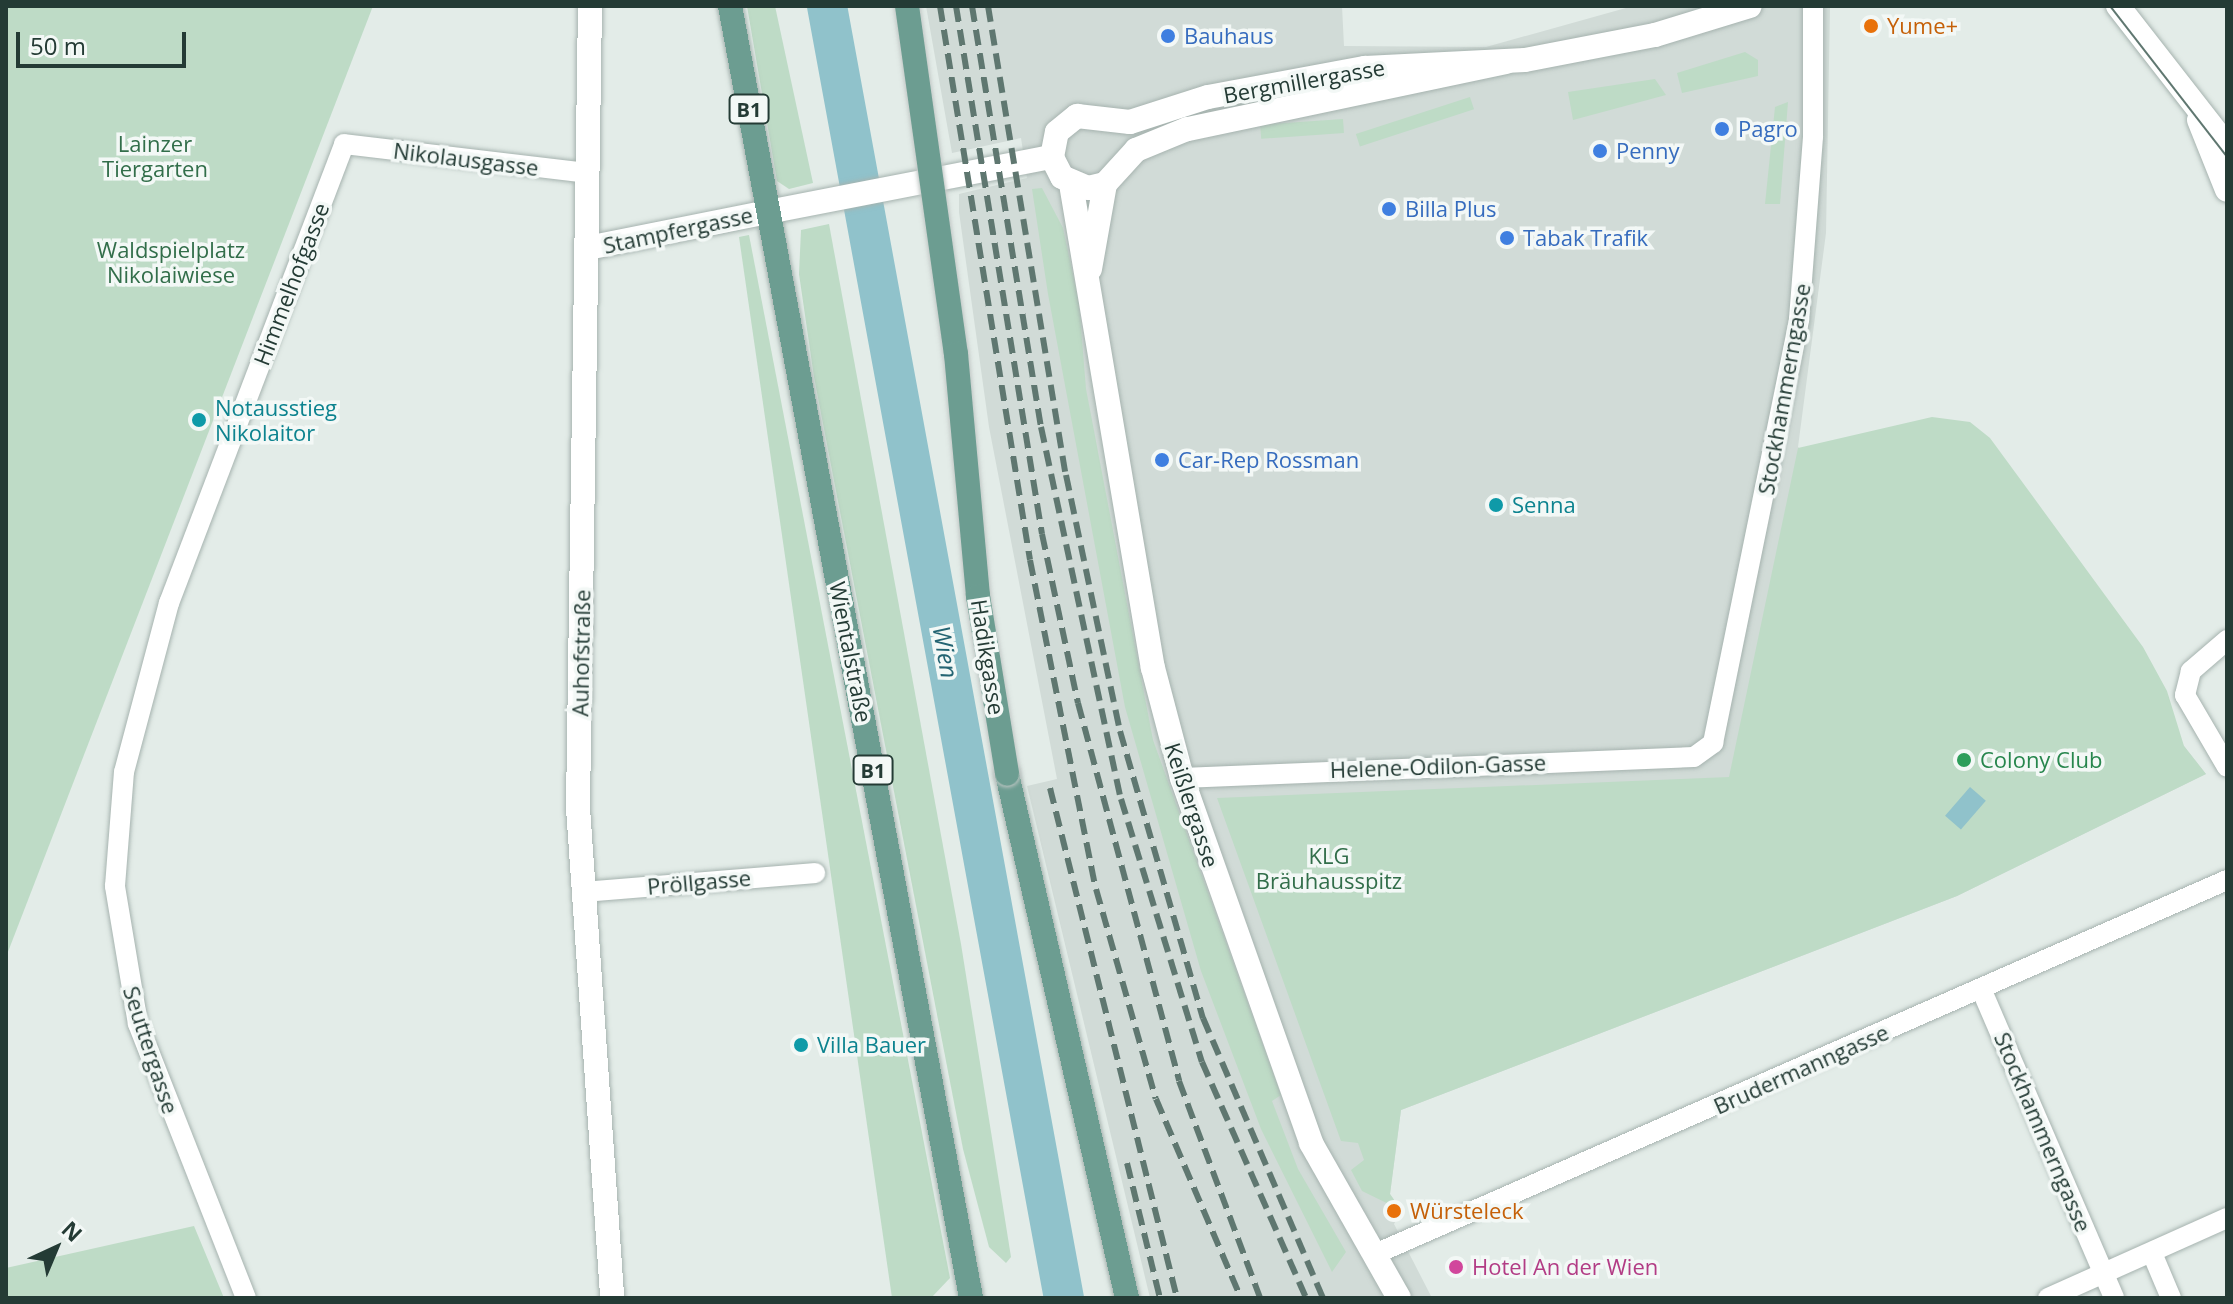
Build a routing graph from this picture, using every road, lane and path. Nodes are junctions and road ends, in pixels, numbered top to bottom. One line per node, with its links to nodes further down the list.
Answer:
1 (590, 6): 14 (street, Auhofstraße)
2 (730, 6): 18 (main road, Wientalstraße / B1)
3 (907, 6): 37 (main road, Hadikgasse, bridge)
4 (1750, 6): 7 (street, Bergmillergasse)
5 (1813, 6): 23 (street, Stockhammerngasse)
6 (2118, 6): 8 (street)
7 (1506, 62): 9 (street, Bergmillergasse); 13 (street, Bergmillergasse)
8 (2197, 114): 10 (street); 17 (street)
9 (1107, 120): 12 (street, Bergmillergasse); 13 (street)
10 (2223, 136)
11 (344, 144): 14 (street, Nikolausgasse); 21 (street, Himmelhofgasse)
12 (1052, 157): 15 (street); 18 (street)
13 (1124, 160): 16 (street, Bergmillergasse)
14 (587, 173): 19 (street, Auhofstraße)
15 (1071, 184): 16 (street); 20 (street, Keißlergasse)
16 (1105, 184): 20 (street, Keißlergasse)
17 (2227, 190)
18 (768, 212): 19 (street, Stampfergasse); 36 (main road, Wientalstraße / B1)
19 (588, 248): 28 (street, Auhofstraße)
20 (1089, 279): 25 (street, Keißlergasse)
21 (169, 603): 34 (street, Seuttergasse)
22 (2227, 640): 24 (street)
23 (1694, 757): 25 (street, Helene-Odilon-Gasse)
24 (2227, 767)
25 (1182, 778): 32 (street, Keißlergasse)
26 (815, 873): 28 (street, Pröllgasse)
27 (2227, 880): 29 (street, Brudermanngasse)
28 (584, 892): 35 (street, Auhofstraße)
29 (1982, 991): 32 (street, Brudermanngasse); 33 (street, Stockhammerngasse)
30 (2227, 1218): 31 (street)
31 (2152, 1253): 33 (street); 41 (street)
32 (1373, 1255): 38 (street, Keißlergasse)
33 (2104, 1274): 39 (street); 40 (street, Stockhammerngasse)
34 (246, 1298)
35 (612, 1298)
36 (971, 1298)
37 (1127, 1298)
38 (1399, 1298)
39 (2048, 1298)
40 (2114, 1298)
41 (2171, 1298)

